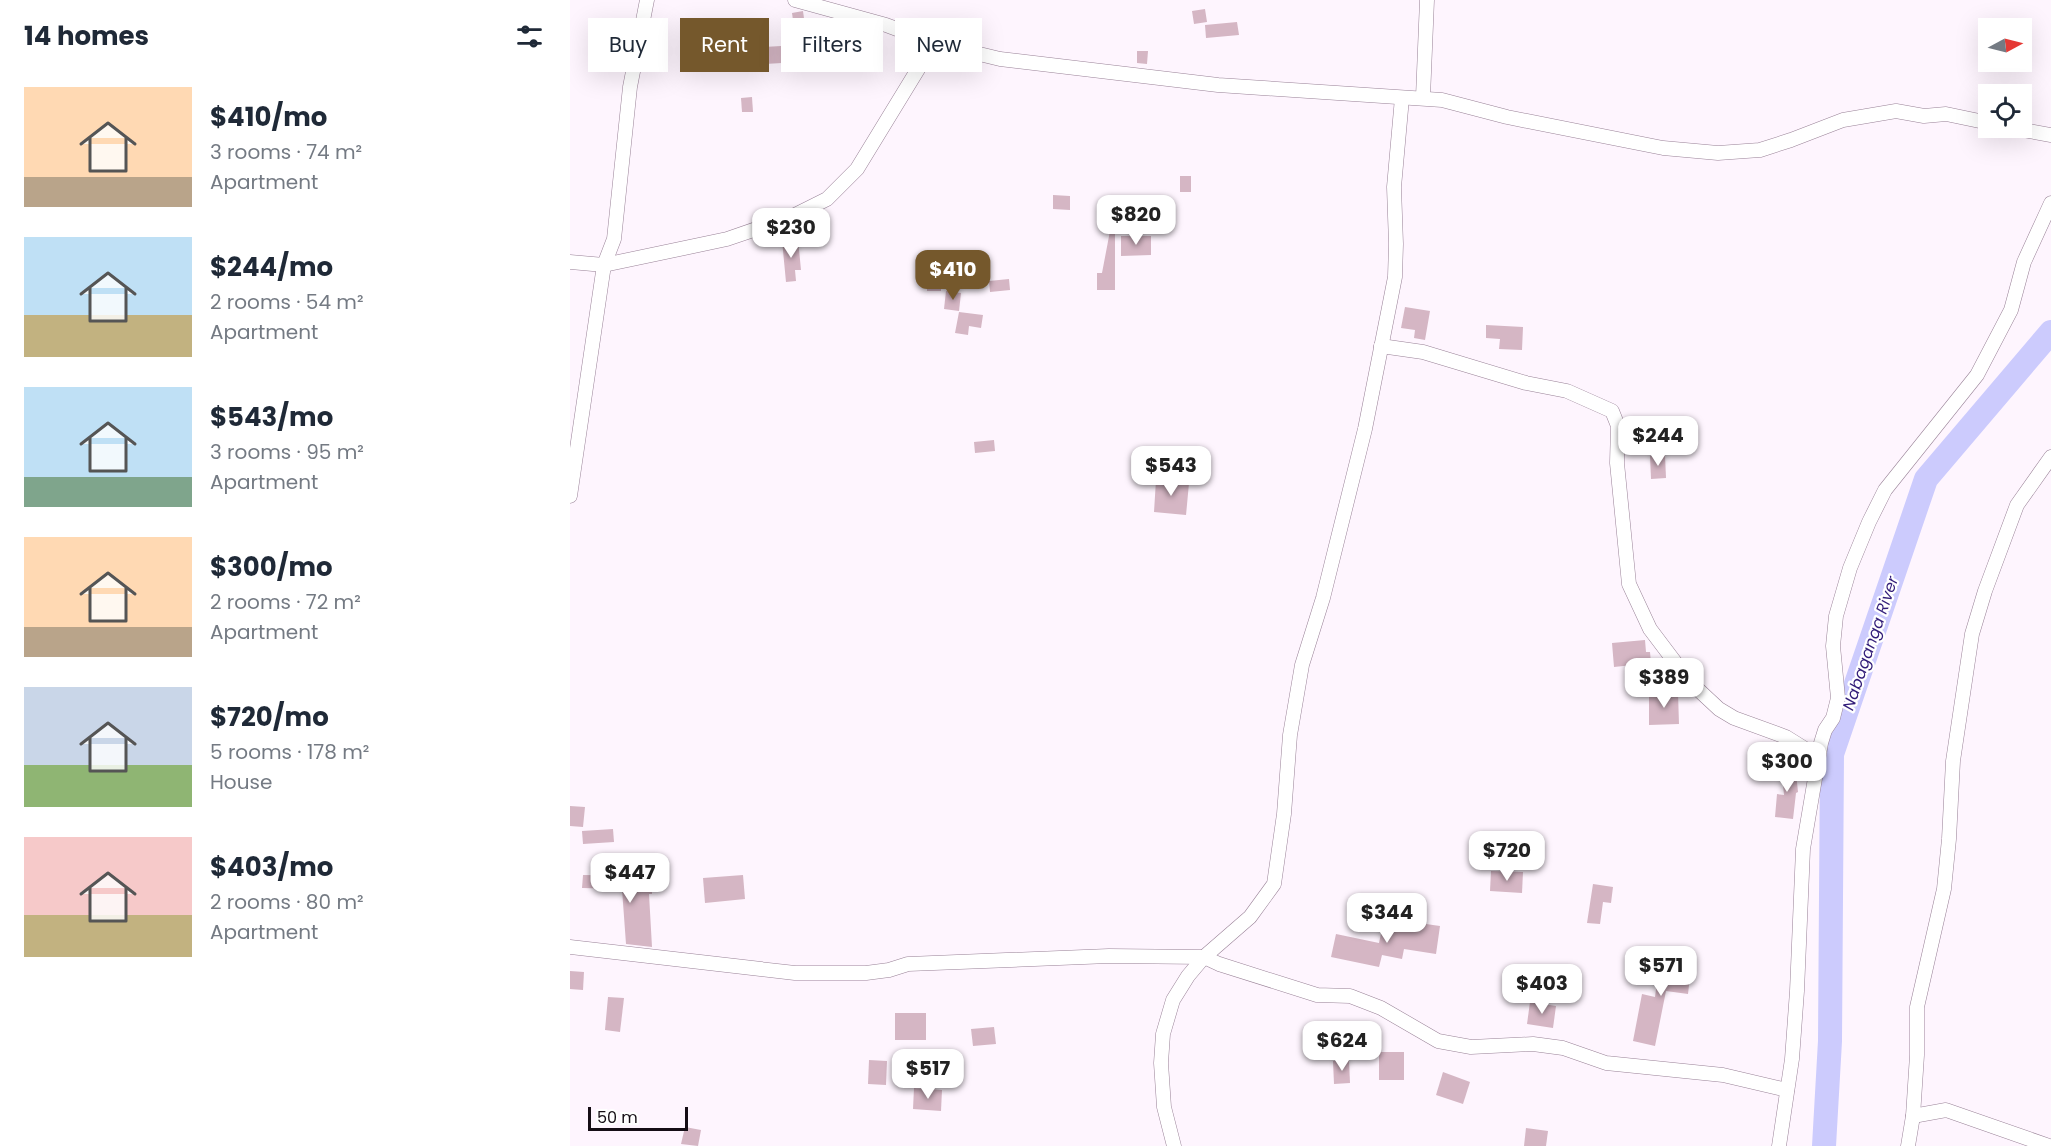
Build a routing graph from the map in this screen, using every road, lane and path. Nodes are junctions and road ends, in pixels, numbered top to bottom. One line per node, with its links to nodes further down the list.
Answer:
1 (647, 0): 14 (street)
2 (795, 0): 4 (street)
3 (1427, 0): 7 (street)
4 (895, 28)
5 (982, 55): 8 (street)
6 (916, 72): 14 (street)
7 (1423, 97): 8 (street); 9 (street)
8 (1402, 98): 15 (street)
9 (1978, 121)
10 (2032, 132): 11 (street)
11 (2051, 135)
12 (2051, 203): 18 (street)
13 (570, 262): 14 (street)
14 (604, 265): 17 (street)
15 (1381, 346): 18 (street); 20 (street)
16 (2051, 457): 22 (street)
17 (570, 496)
18 (1818, 757): 21 (street)
19 (570, 947): 20 (street)
20 (1203, 957): 21 (street); 23 (street)
21 (1787, 1090): 24 (street)
22 (1913, 1116): 25 (street); 26 (street)
23 (1174, 1146)
24 (1779, 1146)
25 (1908, 1146)
26 (2049, 1146)

